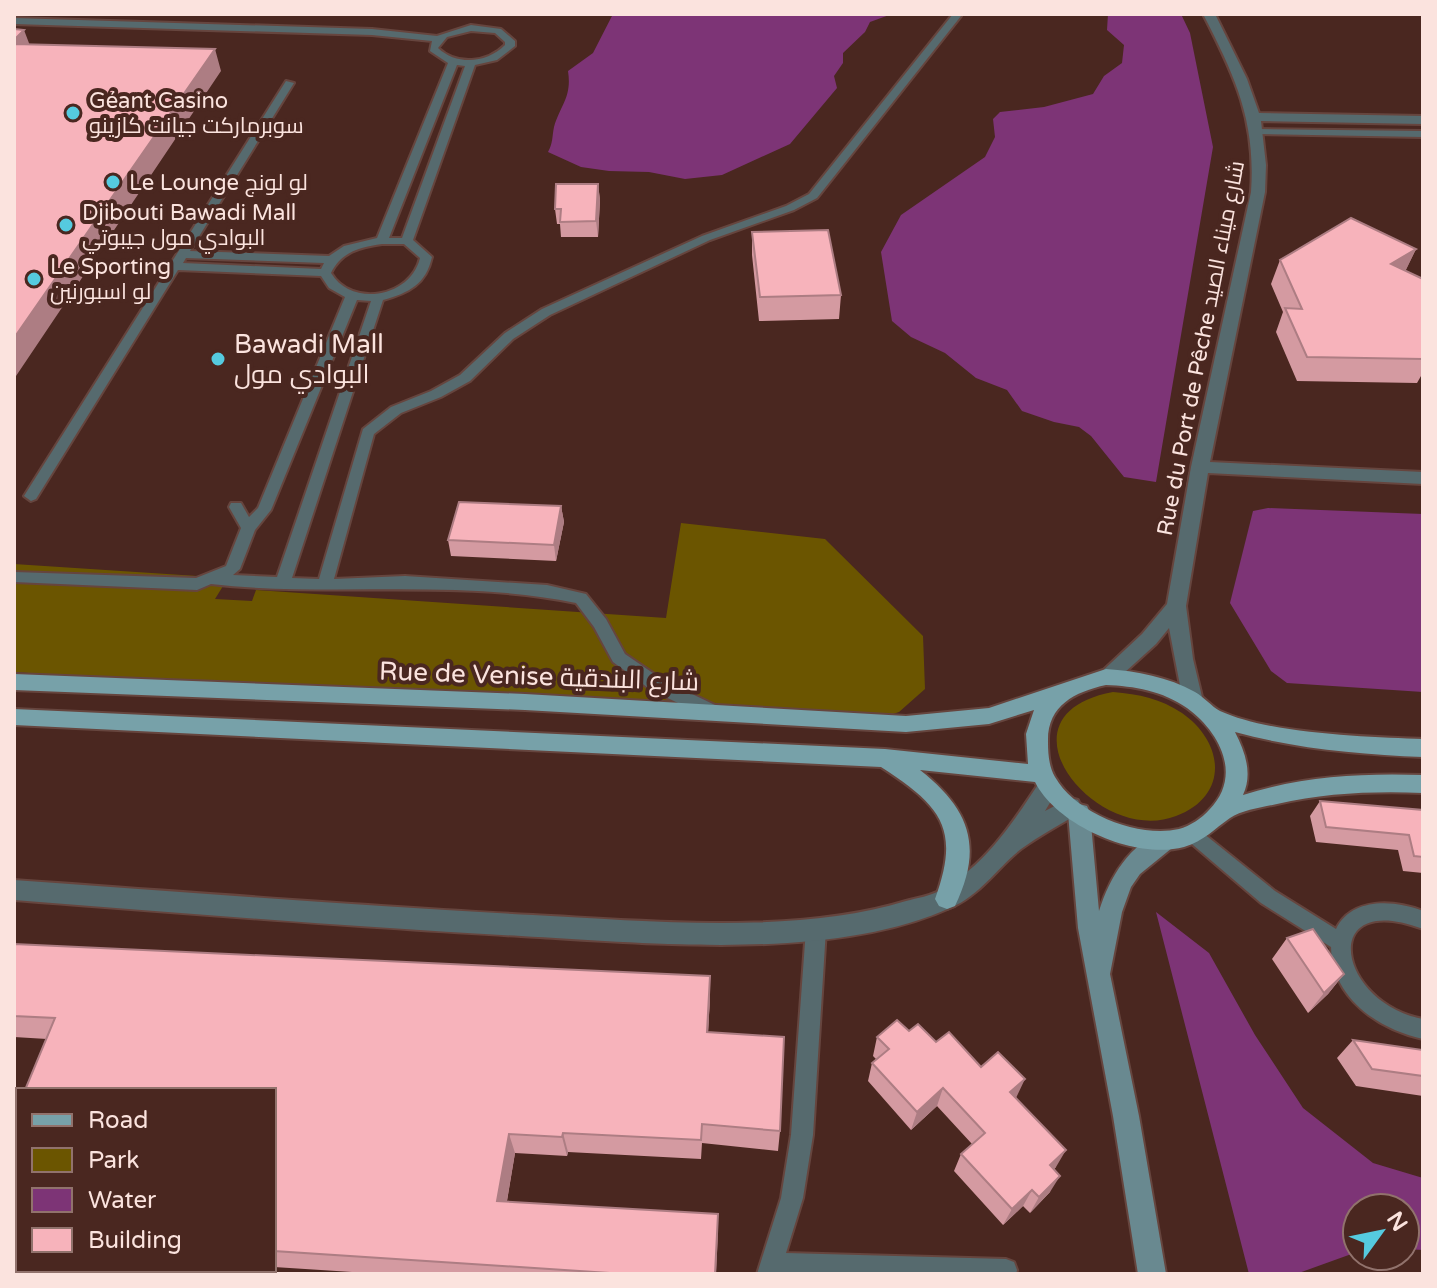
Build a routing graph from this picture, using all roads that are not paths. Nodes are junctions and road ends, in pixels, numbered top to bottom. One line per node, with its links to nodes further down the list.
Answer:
1 (1209, 14): 13 (street, Rue du Port de Pêche شارع ميناء الصيد)
2 (956, 16): 31 (lane)
3 (475, 18): 6 (lane)
4 (496, 19): 7 (lane)
5 (14, 21): 8 (lane)
6 (466, 29): 7 (lane); 8 (lane)
7 (498, 31): 10 (lane)
8 (438, 39): 9 (lane)
9 (454, 61): 10 (lane); 15 (lane)
10 (471, 62): 16 (lane)
11 (289, 83): 17 (lane)
12 (1423, 120): 13 (street)
13 (1258, 125): 14 (lane); 23 (street, Rue du Port de Pêche شارع ميناء الصيد)
14 (1423, 134)
15 (382, 241): 16 (lane); 18 (lane)
16 (407, 241): 22 (lane)
17 (183, 254): 18 (lane); 19 (lane)
18 (331, 260): 20 (lane)
19 (175, 266): 20 (lane); 25 (lane)
20 (325, 273): 21 (lane)
21 (352, 296): 22 (lane); 27 (lane)
22 (378, 297): 30 (lane)
23 (1200, 467): 24 (street); 32 (street, Rue du Port de Pêche شارع ميناء الصيد)
24 (1423, 478)
25 (31, 496)
26 (236, 507): 27 (lane)
27 (248, 528): 29 (lane)
28 (14, 577): 29 (lane)
29 (213, 579): 30 (lane)
30 (283, 583): 31 (lane)
31 (325, 585): 37 (lane)
32 (1176, 606): 33 (street, Rue du Port de Pêche شارع ميناء الصيد); 36 (street, Rue du Port de Pêche شارع ميناء الصيد)
33 (1106, 677): 35 (main road); 36 (main road)
34 (14, 682): 37 (main road, Rue de Venise شارع البندقية)
35 (1058, 694): 37 (main road, Rue de Venise شارع البندقية); 42 (main road)
36 (1193, 701): 38 (main road)
37 (711, 711)
38 (1211, 716): 40 (main road); 45 (main road)
39 (14, 717): 41 (main road)
40 (1423, 748)
41 (885, 758): 42 (main road); 50 (main road)
42 (1046, 780): 44 (main road); 48 (street)
43 (1423, 784): 45 (main road)
44 (1074, 810): 47 (main road); 48 (street); 54 (main road)
45 (1225, 810): 46 (main road)
46 (1192, 834): 47 (main road); 53 (lane)
47 (1164, 841): 54 (main road)
48 (1012, 843): 50 (street)
49 (14, 890): 52 (street)
50 (947, 899): 52 (street)
51 (1423, 920): 53 (lane)
52 (816, 929): 56 (lane)
53 (1341, 943): 55 (lane)
54 (1097, 978): 58 (main road)
55 (1423, 1029)
56 (770, 1269): 57 (lane)
57 (1006, 1270)
58 (1152, 1274)

